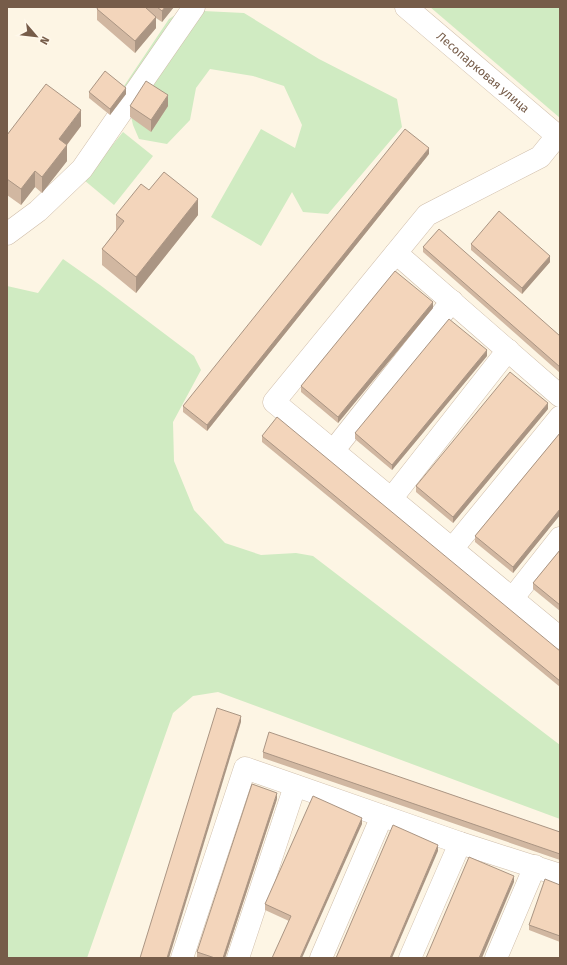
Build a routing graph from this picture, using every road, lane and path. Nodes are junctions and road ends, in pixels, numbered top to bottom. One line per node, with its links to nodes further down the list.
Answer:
1 (194, 7): 4 (street)
2 (406, 7): 3 (street, Лесопарковая улица)
3 (559, 137): 5 (street)
4 (7, 234)
5 (396, 253): 6 (street); 10 (street)
6 (452, 301): 7 (street); 10 (street)
7 (508, 350): 8 (street); 11 (street)
8 (560, 396)
9 (560, 417): 13 (street)
10 (333, 451): 11 (street)
11 (391, 499): 13 (street)
12 (560, 538): 14 (street)
13 (452, 549): 14 (street)
14 (512, 599): 15 (street)
15 (560, 638)
16 (295, 786): 17 (street); 21 (street); 22 (street)
17 (382, 816): 18 (street); 23 (street)
18 (460, 843): 19 (street); 24 (street)
19 (535, 866): 20 (street); 25 (street)
20 (560, 875)
21 (182, 958)
22 (238, 958)
23 (321, 958)
24 (410, 958)
25 (496, 958)

